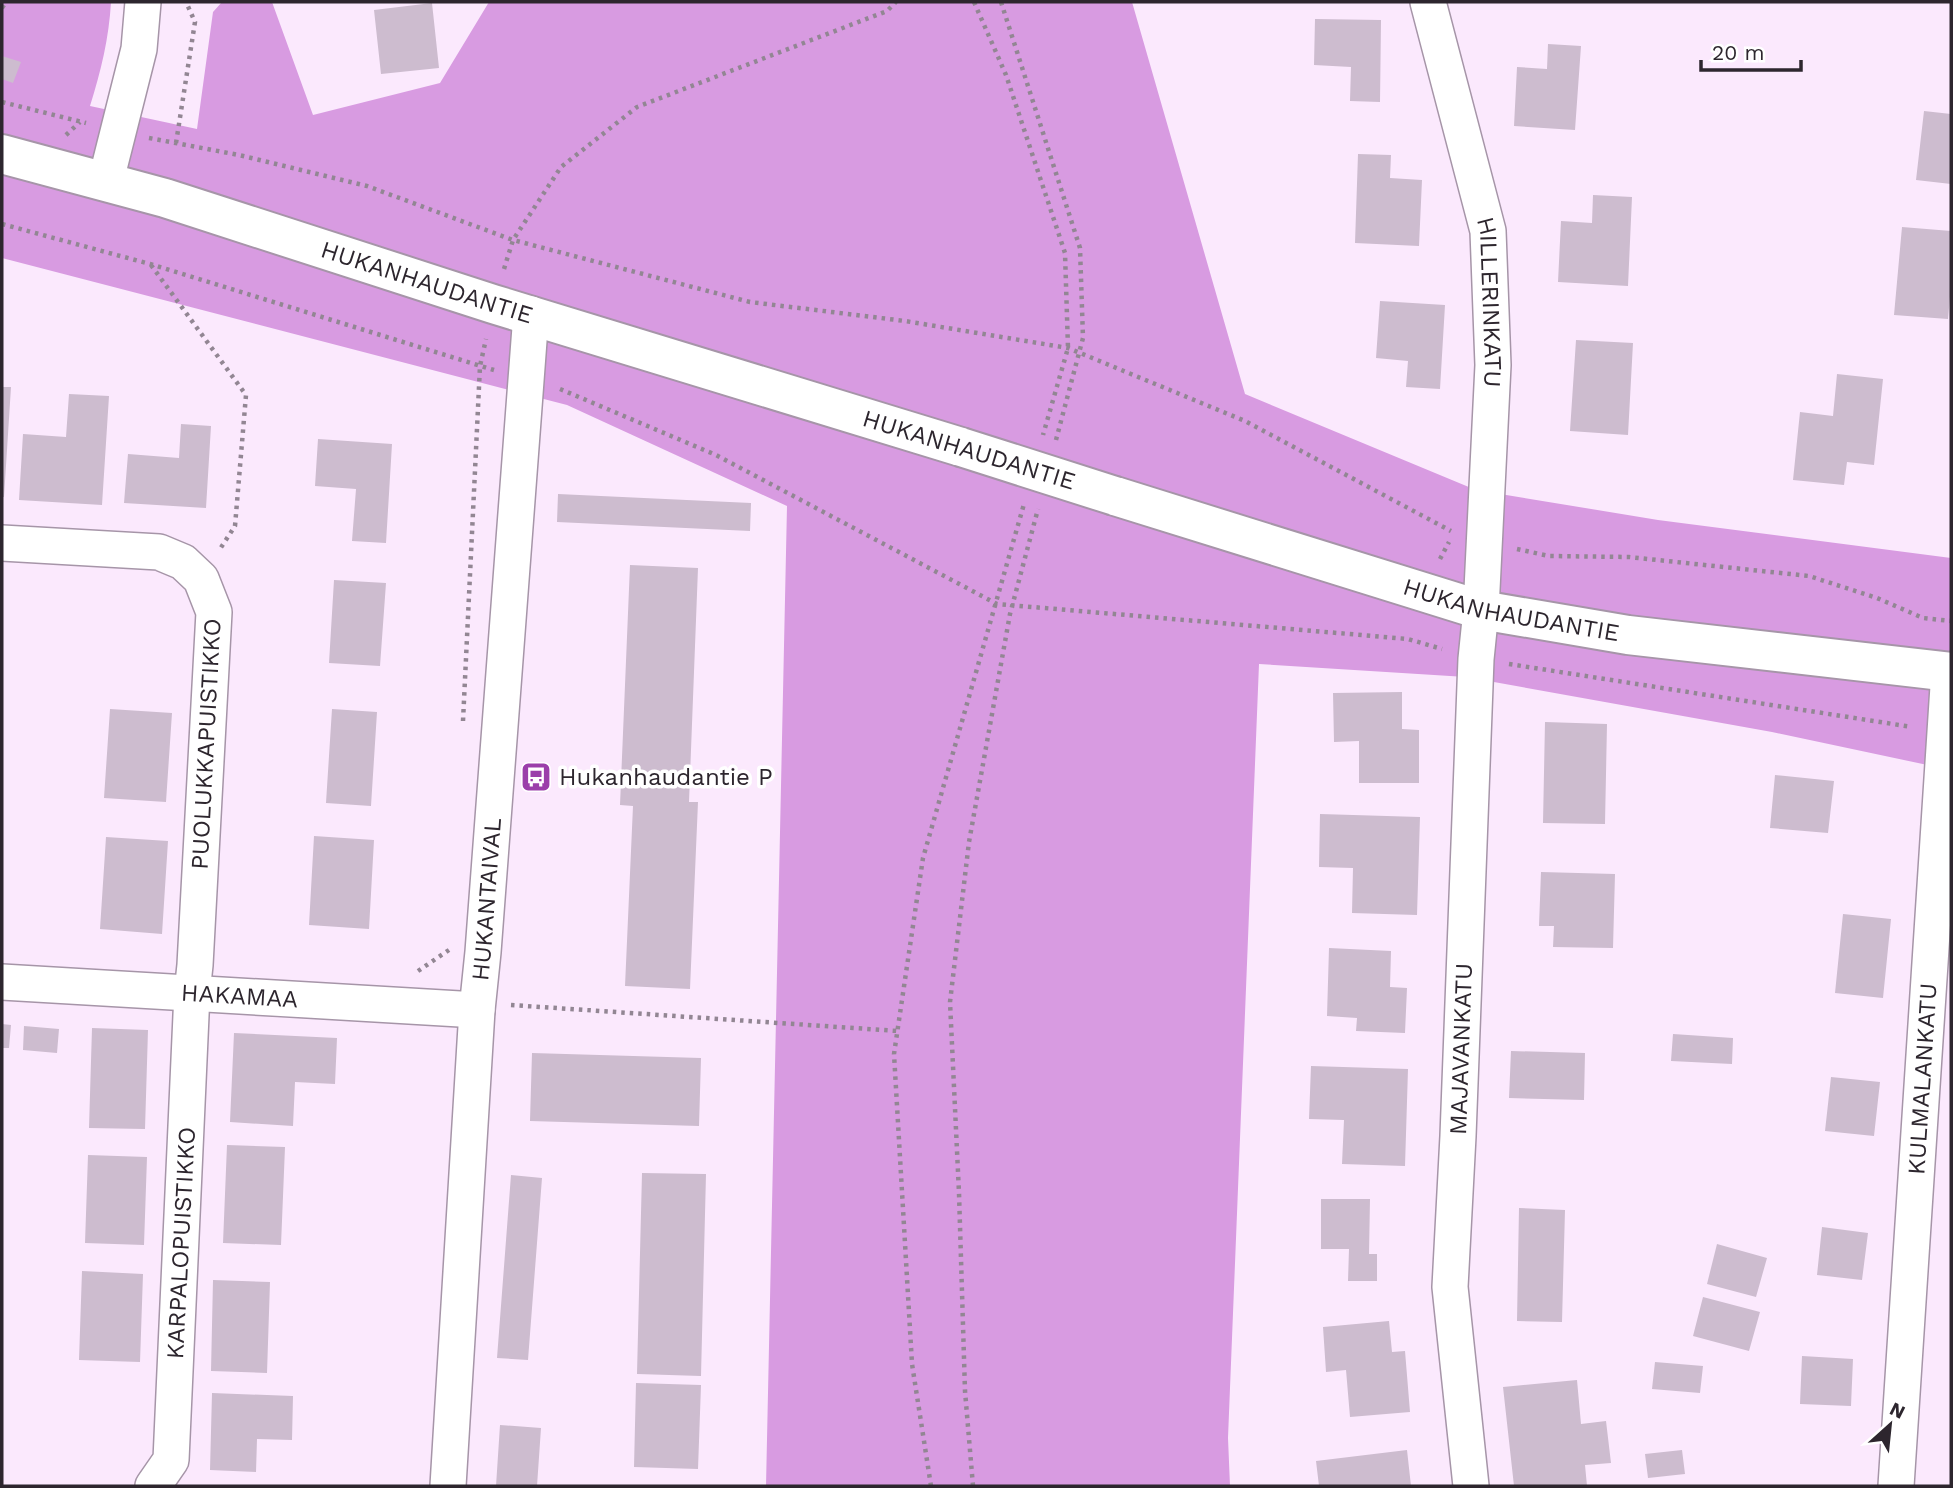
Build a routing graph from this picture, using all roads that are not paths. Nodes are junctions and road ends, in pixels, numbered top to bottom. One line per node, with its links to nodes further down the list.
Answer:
1 (143, 2): 4 (street)
2 (1428, 2): 7 (street, HILLERINKATU)
3 (2, 154): 4 (main road, HUKANHAUDANTIE)
4 (106, 180): 5 (main road, HUKANHAUDANTIE)
5 (531, 314): 7 (main road, HUKANHAUDANTIE, bridge); 11 (street, HUKANTAIVAL)
6 (2, 543): 10 (street, PUOLUKKAPUISTIKKO)
7 (1481, 610): 8 (main road, HUKANHAUDANTIE); 14 (street, MAJAVANKATU)
8 (1950, 671): 15 (street, KULMALANKATU)
9 (2, 982): 10 (street, HAKAMAA)
10 (192, 993): 11 (street, HAKAMAA); 12 (street, KARPALOPUISTIKKO)
11 (477, 1010): 13 (street, HUKANTAIVAL)
12 (153, 1486)
13 (448, 1486)
14 (1471, 1486)
15 (1896, 1486)

